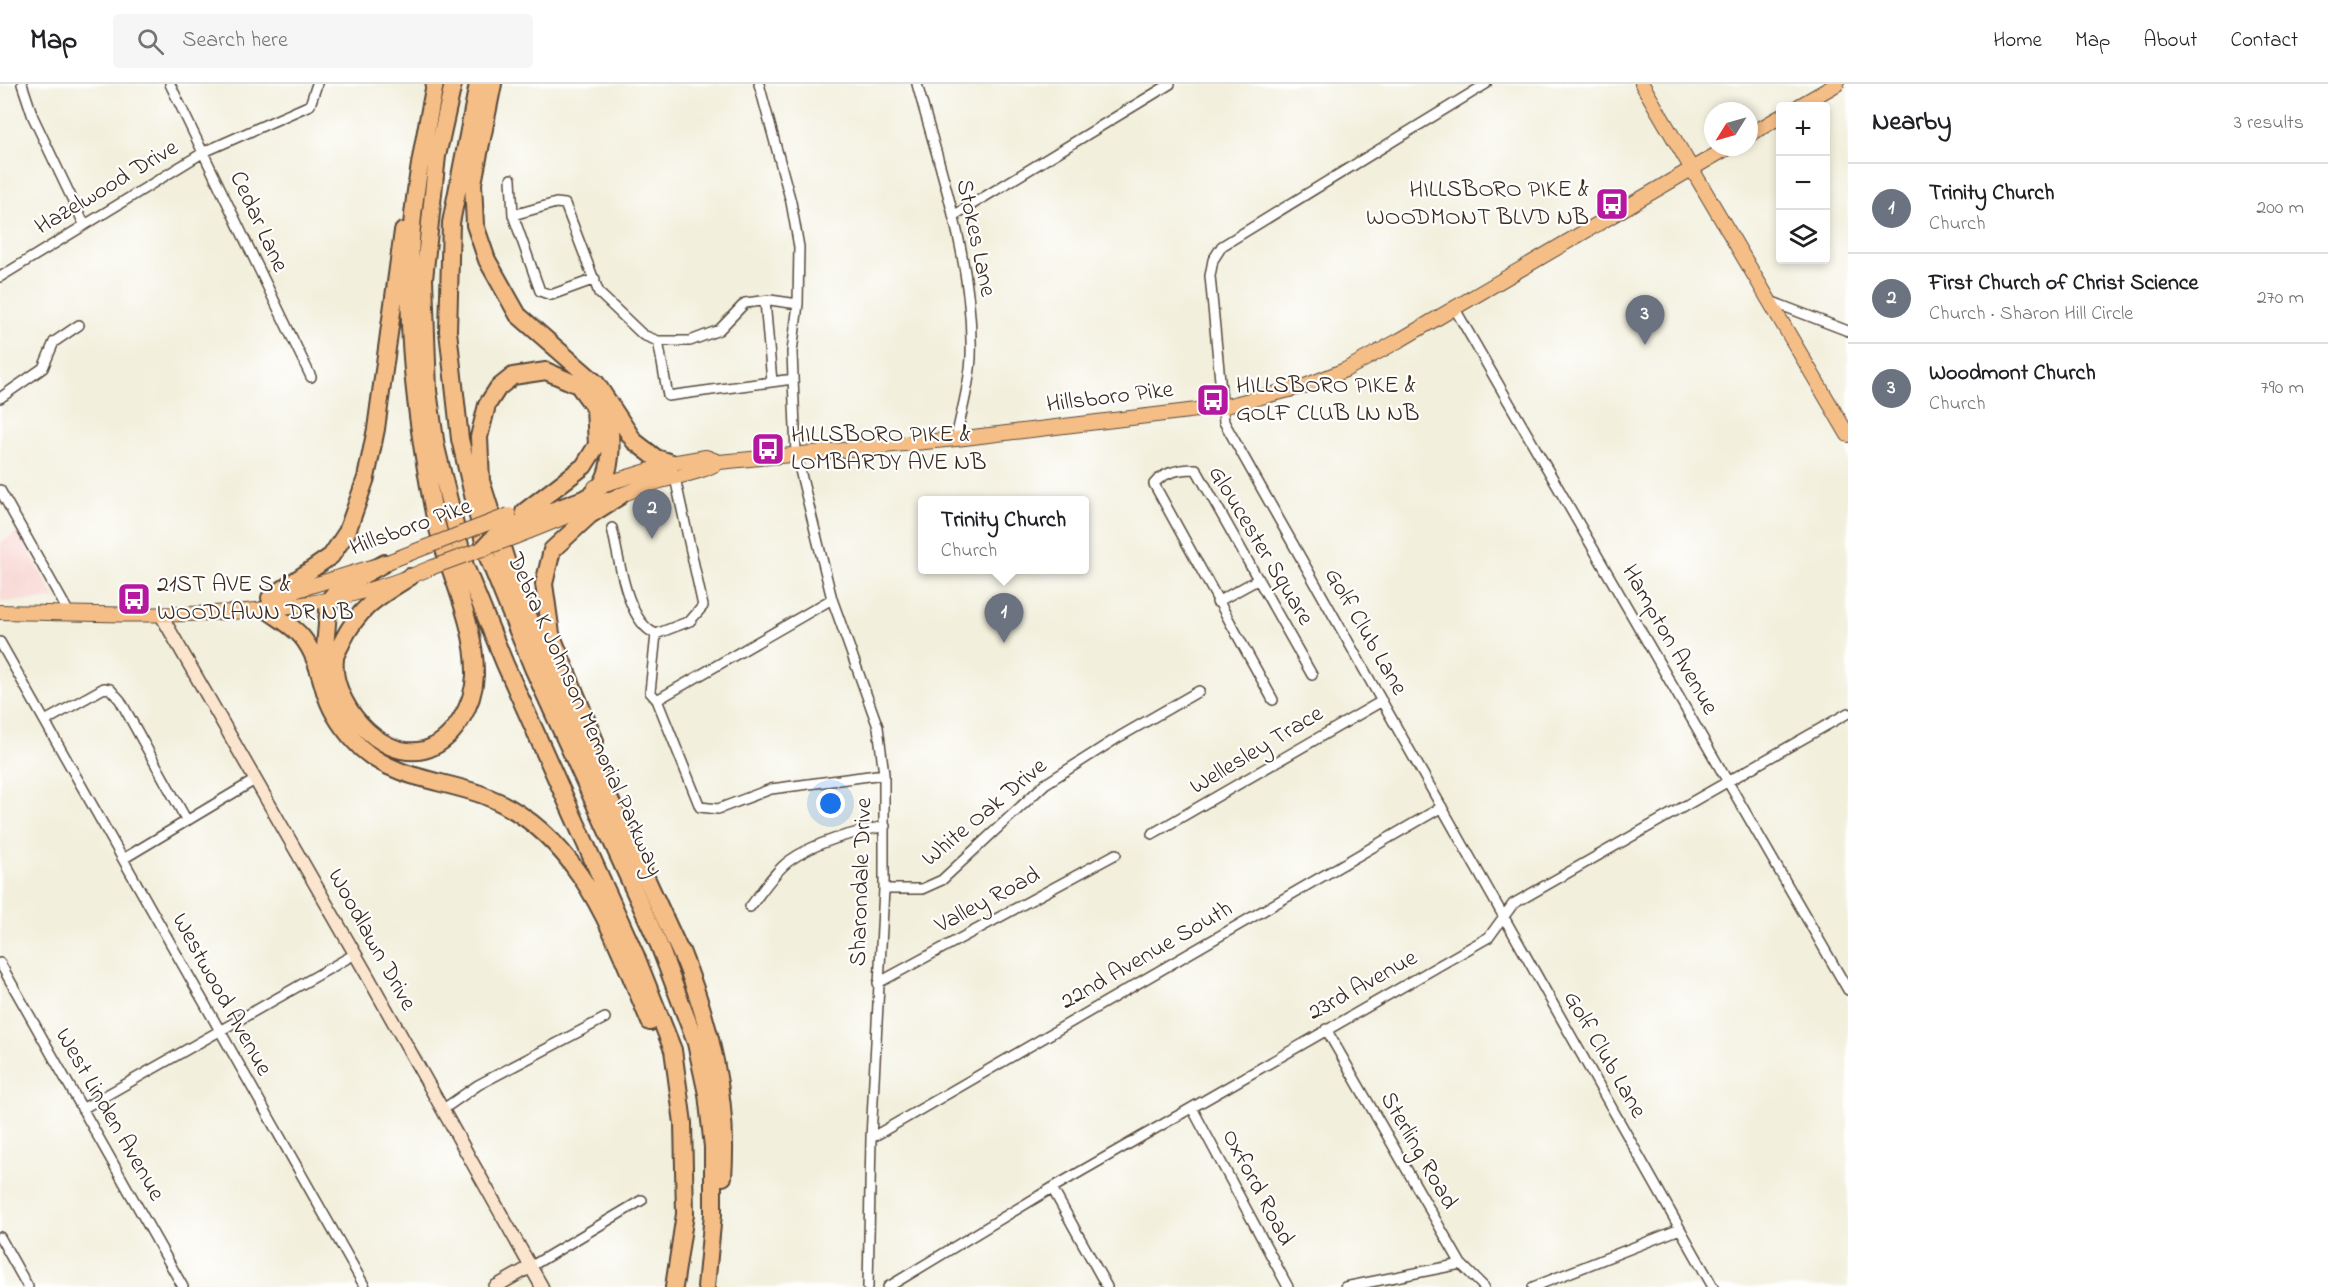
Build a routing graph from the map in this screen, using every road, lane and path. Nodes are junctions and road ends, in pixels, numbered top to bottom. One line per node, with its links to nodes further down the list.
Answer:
1 (22, 84): 23 (street)
2 (170, 84): 17 (street, Cedar Lane)
3 (317, 84): 17 (street, Hazelwood Drive)
4 (435, 84): 50 (highway); 55 (highway)
5 (453, 84): 93 (highway, Debra K Johnson Memorial Parkway)
6 (478, 84): 101 (highway, Debra K Johnson Memorial Parkway)
7 (493, 84): 36 (highway)
8 (759, 84): 28 (street, Sharondale Drive)
9 (916, 84): 22 (street, Stokes Lane)
10 (1170, 84): 22 (street)
11 (1486, 84): 38 (street, Golf Club Lane)
12 (1642, 84): 19 (main road)
13 (1837, 84): 14 (main road)
14 (1806, 102)
15 (1776, 119): 16 (main road)
16 (1758, 130)
17 (204, 152): 23 (street, Hazelwood Drive); 33 (street, Cedar Lane)
18 (1712, 156): 19 (main road, Hillsboro Pike)
19 (1692, 167): 27 (main road); 29 (main road, Hillsboro Pike)
20 (511, 179): 21 (street)
21 (513, 215): 25 (street); 25 (street)
22 (953, 216): 40 (street, Stokes Lane)
23 (84, 224): 24 (street, Hazelwood Drive)
24 (0, 277)
25 (595, 279): 32 (street)
26 (765, 301): 28 (street); 32 (street); 35 (street)
27 (1770, 301): 31 (street); 39 (main road)
28 (798, 304): 34 (street, Sharondale Drive)
29 (1455, 309): 38 (main road, Hillsboro Pike); 71 (street, Hampton Avenue)
30 (79, 325): 37 (street)
31 (1848, 331)
32 (658, 341): 35 (street)
33 (311, 377)
34 (793, 379): 35 (street); 41 (street, Sharondale Drive)
35 (775, 382)
36 (603, 396): 42 (highway); 43 (highway)
37 (0, 398)
38 (1222, 407): 40 (main road, Hillsboro Pike); 66 (street, Golf Club Lane)
39 (1848, 435)
40 (956, 439): 41 (main road, Hillsboro Pike)
41 (796, 454): 42 (main road, Hillsboro Pike); 52 (street, Sharondale Drive)
42 (673, 470): 43 (main road, Hillsboro Pike); 45 (main road, Hillsboro Pike); 59 (street)
43 (603, 484): 46 (highway)
44 (0, 490): 57 (street)
45 (620, 496): 46 (main road, Hillsboro Pike); 82 (highway)
46 (515, 523): 48 (highway, bridge); 49 (main road, Hillsboro Pike, bridge); 82 (highway)
47 (612, 528): 59 (street)
48 (484, 548): 50 (main road, Hillsboro Pike, bridge)
49 (385, 563): 53 (highway); 55 (main road, Hillsboro Pike)
50 (410, 577): 53 (main road, Hillsboro Pike)
51 (1259, 579): 54 (street); 54 (street, Gloucester Square); 61 (street, Gloucester Square)
52 (832, 599): 64 (street); 69 (street, Sharondale Drive)
53 (329, 600): 55 (main road, Hillsboro Pike); 62 (highway)
54 (1217, 602): 65 (street, Gloucester Square)
55 (268, 604): 58 (main road, Hillsboro Pike); 62 (highway)
56 (0, 612): 57 (main road, Hillsboro Pike)
57 (69, 613): 58 (main road, Hillsboro Pike)
58 (161, 615): 70 (main road, Woodlawn Drive)
59 (656, 634): 64 (street)
60 (0, 642): 68 (street, Westwood Avenue)
61 (1312, 675)
62 (322, 679): 93 (highway)
63 (1199, 692): 78 (street, White Oak Drive)
64 (657, 700): 69 (street)
65 (1273, 700)
66 (1382, 701): 72 (street, Golf Club Lane); 75 (street, Wellesley Trace)
67 (1848, 712): 71 (street, 23rd Avenue)
68 (45, 721): 73 (street); 77 (street, Westwood Avenue)
69 (884, 774): 74 (street, Sharondale Drive)
70 (255, 780): 73 (street); 81 (main road, Woodlawn Drive)
71 (1728, 780): 80 (street, 23rd Avenue); 86 (street, Hampton Avenue)
72 (1442, 807): 80 (street, Golf Club Lane); 94 (street, 22nd Avenue South)
73 (187, 821): 77 (street)
74 (885, 826): 78 (street, Sharondale Drive); 79 (street)
75 (1152, 834)
76 (1116, 854): 85 (street, Valley Road)
77 (123, 859): 89 (street, Westwood Avenue)
78 (884, 889): 85 (street, Sharondale Drive)
79 (750, 907)
80 (1504, 918): 88 (street, 23rd Avenue); 97 (street, Golf Club Lane)
81 (355, 954): 89 (street); 92 (main road, Woodlawn Drive)
82 (684, 960): 101 (highway)
83 (0, 963): 84 (street, West Linden Avenue)
84 (3, 975): 91 (street, West Linden Avenue)
85 (878, 983): 94 (street, Sharondale Drive)
86 (1848, 990)
87 (605, 1018): 92 (street)
88 (1326, 1029): 90 (street, 23rd Avenue); 99 (street, Sterling Road)
89 (217, 1030): 91 (street); 104 (street, Westwood Avenue)
90 (1192, 1108): 95 (street, 23rd Avenue); 111 (street, Oxford Road)
91 (82, 1109): 103 (street, West Linden Avenue)
92 (442, 1110): 100 (main road, Woodlawn Drive)
93 (683, 1123): 107 (highway, Debra K Johnson Memorial Parkway)
94 (871, 1138): 108 (street, Sharondale Drive)
95 (1052, 1188): 109 (street, 23rd Avenue); 110 (street)
96 (642, 1200): 100 (street)
97 (1680, 1229): 114 (street); 115 (street, Golf Club Lane)
98 (0, 1237): 102 (street)
99 (1461, 1264): 112 (street); 113 (street, Sterling Road)
100 (530, 1267): 105 (main road); 106 (main road, Woodlawn Drive)
101 (707, 1284)
102 (28, 1287)
103 (183, 1287)
104 (365, 1287)
105 (495, 1287)
106 (542, 1287)
107 (674, 1287)
108 (868, 1287)
109 (888, 1287)
110 (1107, 1287)
111 (1288, 1287)
112 (1346, 1287)
113 (1484, 1287)
114 (1533, 1287)
115 (1713, 1287)

